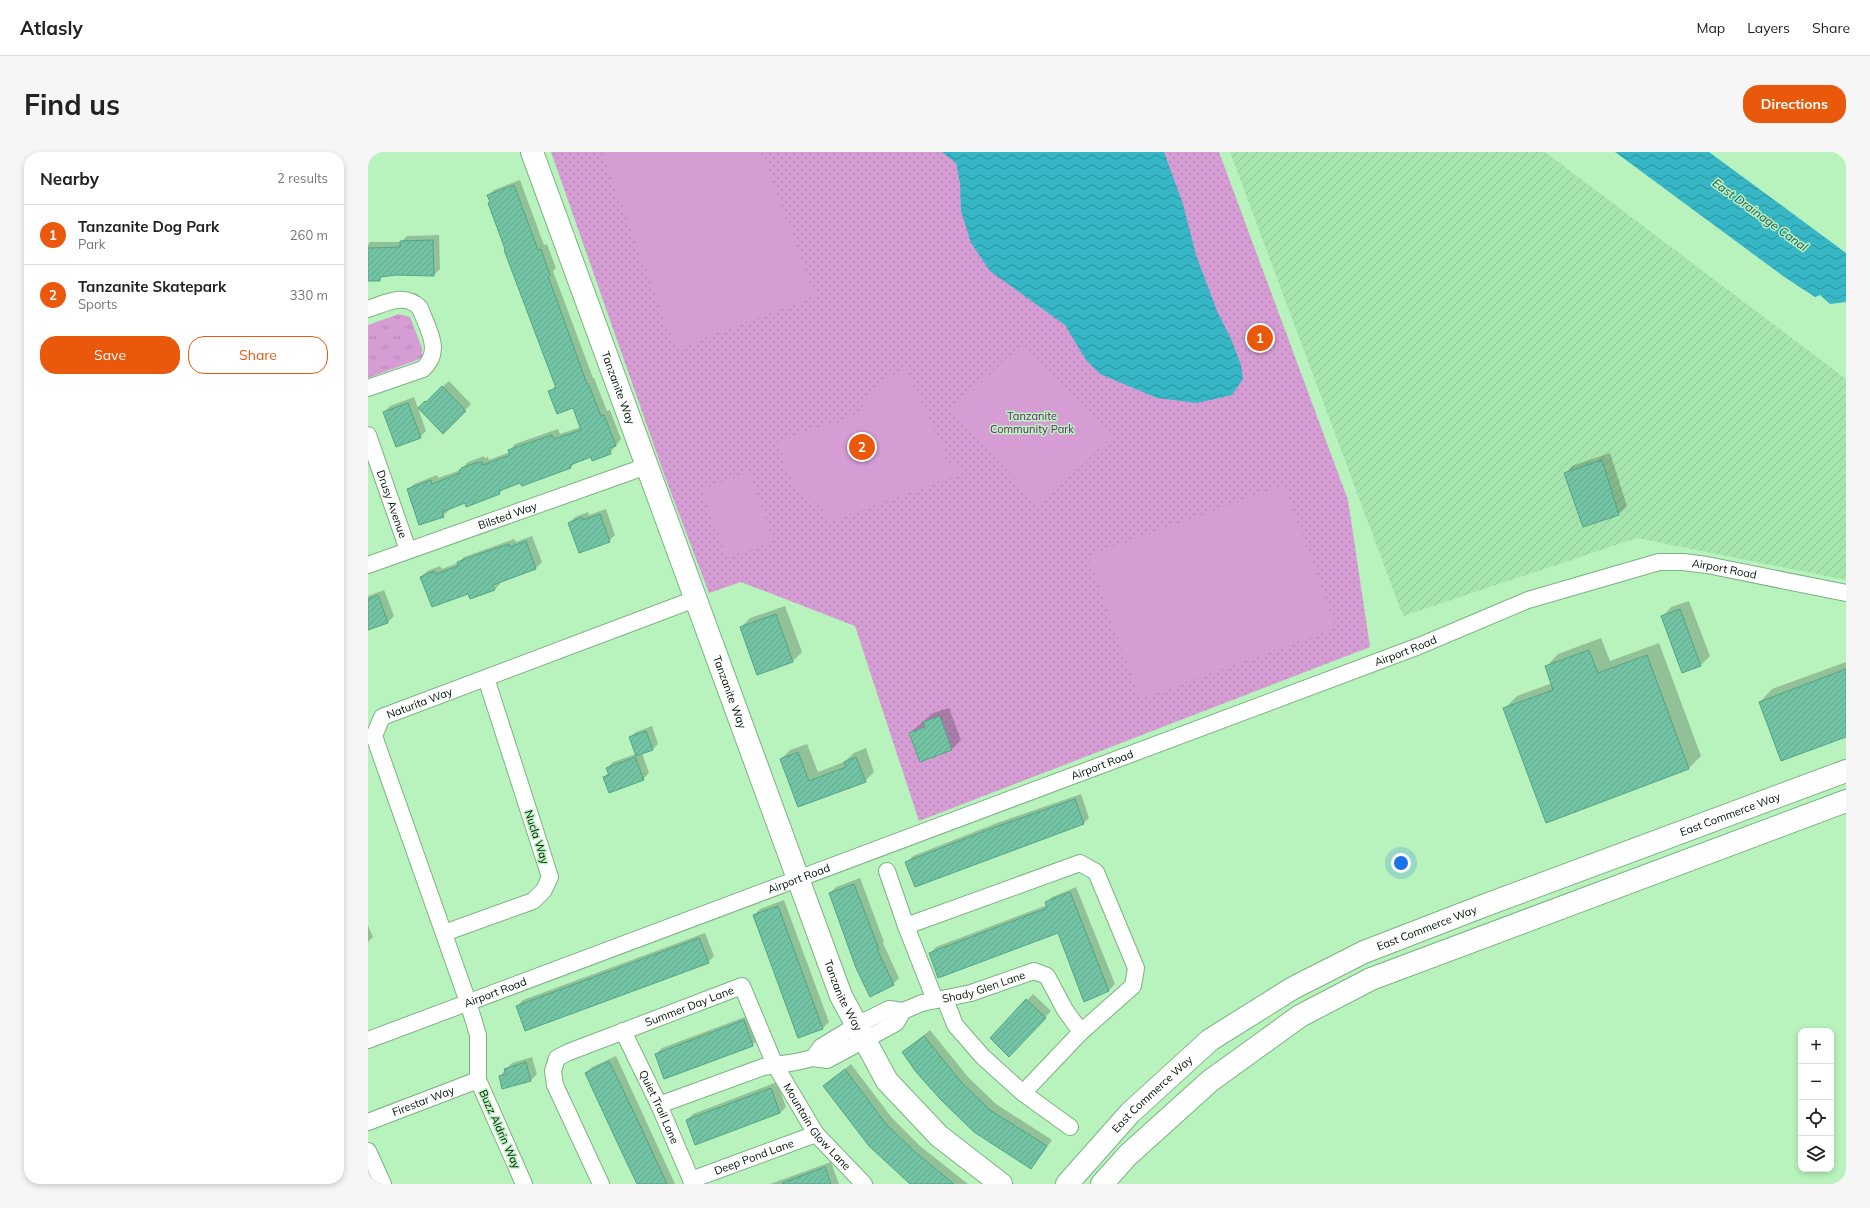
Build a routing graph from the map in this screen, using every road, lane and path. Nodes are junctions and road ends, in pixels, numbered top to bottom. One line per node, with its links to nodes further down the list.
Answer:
1 (532, 152): 5 (main road, Tanzanite Way)
2 (368, 309): 3 (street)
3 (368, 388)
4 (368, 435): 6 (street, Drusy Avenue)
5 (647, 466): 6 (street, Bilsted Way); 9 (main road, Tanzanite Way)
6 (408, 550): 7 (street, Bilsted Way)
7 (368, 565)
8 (1846, 593): 14 (street, Airport Road)
9 (695, 600): 10 (street, Naturita Way); 14 (main road, Tanzanite Way)
10 (486, 678): 16 (street, Nucla Way); 16 (street, Naturita Way)
11 (1846, 771): 37 (main road, East Commerce Way)
12 (1846, 801): 38 (main road)
13 (887, 871): 15 (street)
14 (797, 878): 18 (street, Airport Road); 21 (main road, Tanzanite Way)
15 (906, 926): 17 (street); 20 (street)
16 (444, 934): 18 (street, Naturita Way)
17 (940, 999): 20 (street, Shady Glen Lane); 21 (street, Shady Glen Lane); 25 (street)
18 (468, 1002): 22 (street, Airport Road); 24 (street, Buzz Aldrin Way)
19 (623, 1031): 23 (street, Summer Day Lane); 26 (street, Quiet Trail Lane); 34 (street)
20 (1081, 1032): 25 (street)
21 (860, 1033): 23 (street, Shady Glen Lane); 36 (main road, Tanzanite Way)
22 (368, 1040)
23 (775, 1065): 26 (street, Shady Glen Lane); 29 (street, Mountain Glow Lane)
24 (478, 1080): 27 (street, Firestar Way); 33 (street, Buzz Aldrin Way)
25 (1023, 1093): 28 (street)
26 (659, 1105): 31 (street, Quiet Trail Lane)
27 (368, 1122)
28 (1070, 1127)
29 (816, 1134): 31 (street, Deep Pond Lane); 35 (street, Mountain Glow Lane)
30 (368, 1151): 32 (street)
31 (692, 1182)
32 (383, 1184)
33 (524, 1184)
34 (601, 1184)
35 (864, 1184)
36 (1001, 1184)
37 (1067, 1184)
38 (1102, 1184)

